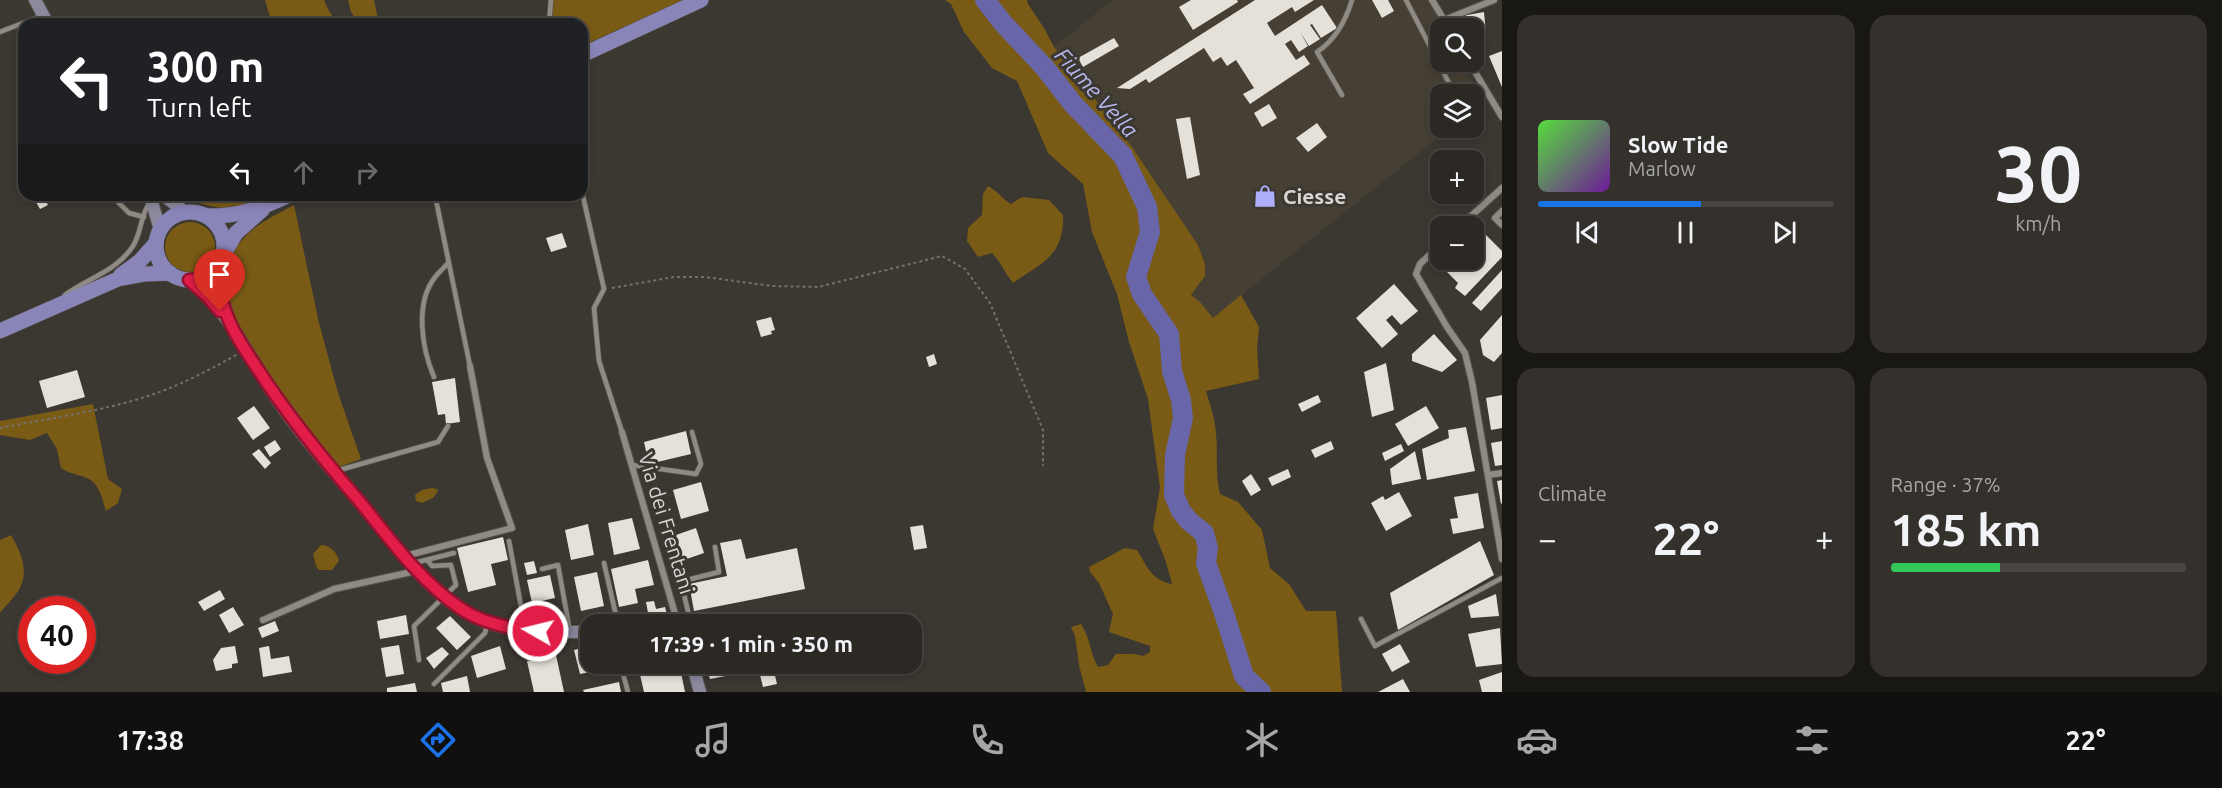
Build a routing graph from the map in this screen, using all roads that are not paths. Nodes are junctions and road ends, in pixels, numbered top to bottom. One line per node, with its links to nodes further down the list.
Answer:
1 (35, 0): 8 (street)
2 (551, 0): 9 (lane)
3 (701, 0): 15 (main road)
4 (1352, 0): 17 (lane)
5 (1406, 0): 14 (lane)
6 (1432, 0): 10 (street)
7 (1494, 0): 11 (street)
8 (45, 18)
9 (550, 18)
10 (1443, 18)
11 (1449, 18)
12 (18, 27): 13 (lane)
13 (0, 32)
14 (1430, 45)
15 (588, 52)
16 (1475, 72): 18 (street)
17 (1342, 95)
18 (1502, 114)
19 (1502, 188): 31 (street)
20 (117, 201): 32 (lane)
21 (151, 201): 32 (lane)
22 (155, 201): 34 (street)
23 (163, 201): 29 (street)
24 (275, 201): 30 (main road)
25 (279, 201): 36 (main road)
26 (436, 201): 37 (lane)
27 (584, 201): 47 (lane)
28 (1502, 211): 33 (street)
29 (185, 212): 30 (main road); 34 (main road)
30 (207, 216): 36 (main road)
31 (1471, 216)
32 (144, 217): 41 (lane)
33 (1502, 225)
34 (158, 236): 38 (main road); 40 (main road)
35 (1430, 254): 52 (street)
36 (222, 259): 39 (main road); 42 (street)
37 (449, 262): 44 (lane); 45 (lane)
38 (170, 273): 39 (main road); 40 (main road)
39 (189, 280): 42 (street)
40 (110, 282): 41 (main road)
41 (43, 312): 43 (main road)
42 (231, 326): 50 (street)
43 (0, 331)
44 (470, 366): 58 (street)
45 (434, 378)
46 (448, 426): 50 (lane)
47 (622, 432): 49 (street, Via dei Frentani)
48 (692, 432): 49 (lane)
49 (632, 465): 64 (street, Via dei Frentani)
50 (333, 471): 58 (street)
51 (1502, 473): 52 (street)
52 (1488, 475): 56 (street)
53 (509, 541): 69 (lane)
54 (715, 547): 65 (lane)
55 (454, 553): 57 (lane)
56 (1502, 559)
57 (428, 561): 58 (lane); 62 (lane)
58 (411, 563): 62 (street); 66 (street)
59 (604, 563): 63 (lane)
60 (542, 568): 70 (lane)
61 (1502, 578): 67 (lane)
62 (444, 596): 68 (street); 72 (lane)
63 (616, 614)
64 (675, 614)
65 (689, 614)
66 (263, 620)
67 (1361, 620)
68 (487, 622): 69 (street); 75 (lane)
69 (526, 630): 70 (street)
70 (570, 632): 71 (street)
71 (580, 632)
72 (419, 660)
73 (623, 674): 76 (lane)
74 (695, 674): 77 (street)
75 (434, 684)
76 (628, 692)
77 (700, 692)

